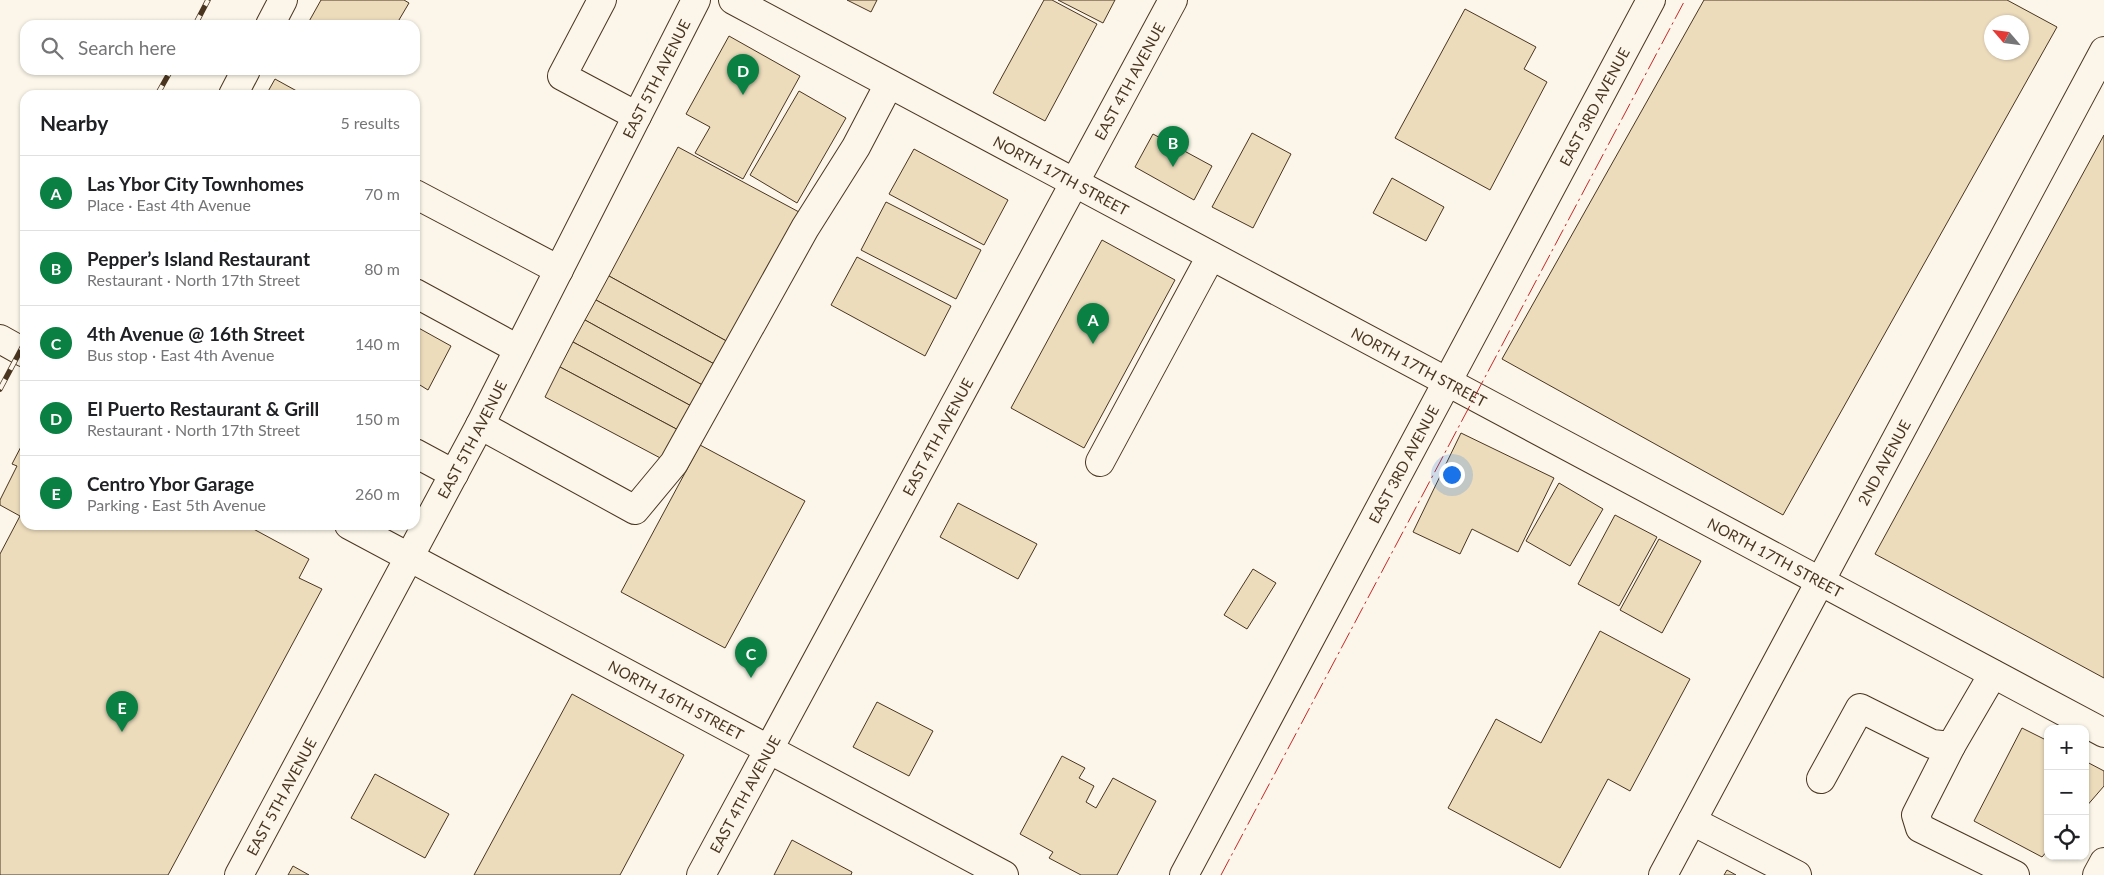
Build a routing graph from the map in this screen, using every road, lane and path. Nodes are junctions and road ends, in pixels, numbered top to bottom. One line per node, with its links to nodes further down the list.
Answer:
1 (283, 0): 7 (street)
2 (602, 0): 12 (street)
3 (696, 0): 12 (street, EAST 5TH AVENUE)
4 (733, 0): 10 (street, NORTH 17TH STREET)
5 (1172, 0): 13 (street, EAST 4TH AVENUE)
6 (1651, 0): 21 (street, EAST 3RD AVENUE)
7 (273, 20)
8 (2104, 51): 28 (street, 2ND AVENUE)
9 (243, 75): 11 (street)
10 (889, 84): 13 (street, NORTH 17TH STREET); 22 (street)
11 (236, 90)
12 (637, 116): 16 (street, EAST 5TH AVENUE)
13 (1074, 183): 15 (street, NORTH 17TH STREET); 32 (street, EAST 4TH AVENUE)
14 (420, 197): 16 (street)
15 (1211, 256): 21 (street, NORTH 17TH STREET); 24 (street)
16 (559, 270): 19 (street, EAST 5TH AVENUE)
17 (420, 296): 19 (street)
18 (0, 339): 20 (street)
19 (518, 349): 22 (street, EAST 5TH AVENUE)
20 (20, 350)
21 (1447, 382): 28 (street, NORTH 17TH STREET); 39 (street, EAST 3RD AVENUE)
22 (480, 425): 25 (street, EAST 5TH AVENUE)
23 (420, 456): 25 (street)
24 (1100, 462)
25 (454, 474): 27 (street, EAST 5TH AVENUE)
26 (358, 530): 27 (street, NORTH 16TH STREET)
27 (410, 557): 32 (street, NORTH 16TH STREET); 36 (street, EAST 5TH AVENUE)
28 (1820, 581): 29 (street, NORTH 17TH STREET); 34 (street, 2ND AVENUE)
29 (1993, 674): 30 (street, NORTH 17TH STREET); 31 (street)
30 (2104, 733)
31 (1951, 746): 33 (street); 42 (street)
32 (769, 749): 37 (street, EAST 4TH AVENUE); 38 (street, NORTH 16TH STREET)
33 (1821, 779)
34 (1692, 821): 40 (street, 2ND AVENUE); 41 (street)
35 (2104, 862): 43 (street)
36 (240, 875)
37 (701, 875)
38 (1004, 875)
39 (1184, 875)
40 (1663, 875)
41 (1797, 875)
42 (2015, 875)
43 (2097, 875)

